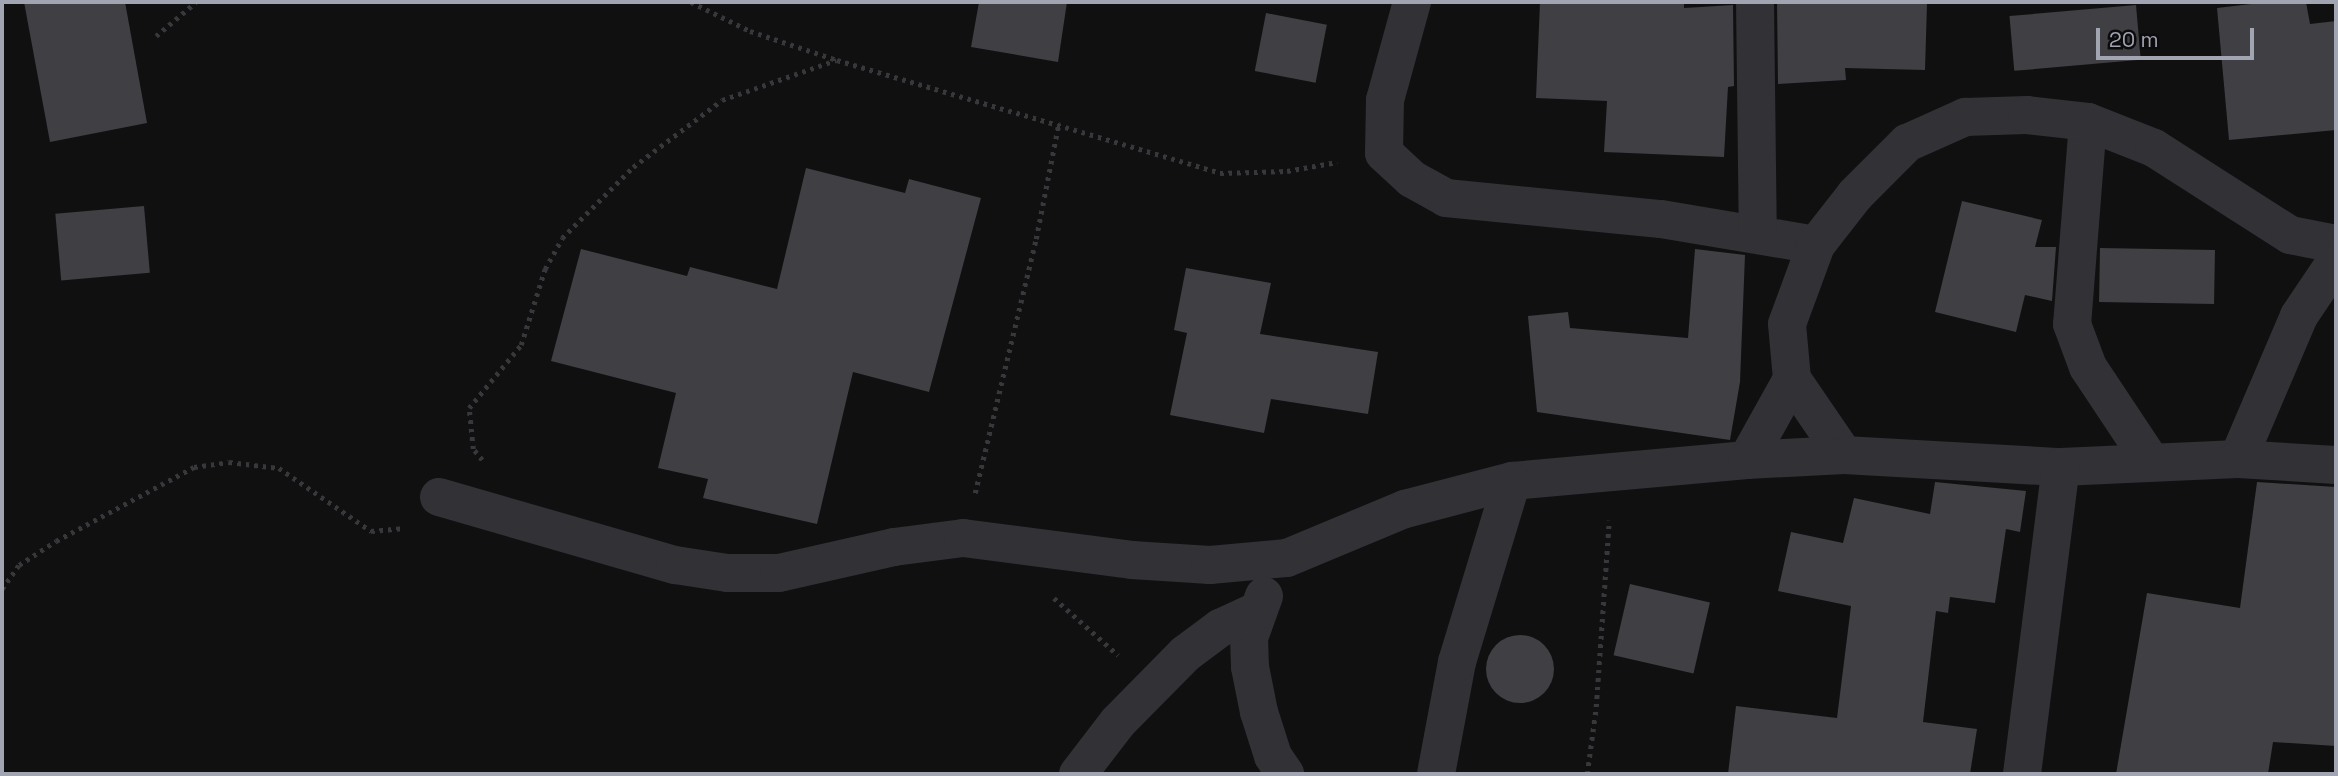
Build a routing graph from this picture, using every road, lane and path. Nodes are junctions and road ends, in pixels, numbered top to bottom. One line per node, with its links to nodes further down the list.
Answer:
1 (196, 2): 5 (path)
2 (691, 2): 6 (path)
3 (1412, 2): 9 (street)
4 (1755, 2): 10 (street)
5 (156, 36)
6 (837, 60): 7 (path); 15 (path)
7 (1059, 122): 9 (path); 26 (path)
8 (2088, 122): 11 (street); 12 (street); 19 (street)
9 (1384, 153): 10 (street)
10 (1758, 234): 12 (street)
11 (2336, 244)
12 (1816, 245): 14 (street)
13 (2336, 261): 17 (street)
14 (1792, 379): 16 (street); 18 (street)
15 (473, 449): 24 (path); 25 (path)
16 (1844, 456): 18 (street); 21 (street)
17 (2238, 459): 19 (street); 20 (street)
18 (1747, 460): 22 (street)
19 (2151, 462): 21 (street)
20 (2336, 465)
21 (2061, 467): 36 (street)
22 (1609, 470): 23 (street); 35 (path)
23 (1512, 481): 28 (street); 34 (street)
24 (439, 497): 25 (street); 29 (path)
25 (516, 519): 26 (street)
26 (964, 538): 27 (street)
27 (1025, 545): 28 (street); 31 (path)
28 (1287, 558): 30 (street)
29 (2, 589)
30 (1256, 611): 31 (street); 33 (street)
31 (1152, 684): 32 (street)
32 (1078, 774)
33 (1285, 774)
34 (1436, 774)
35 (1587, 774)
36 (2022, 774)

